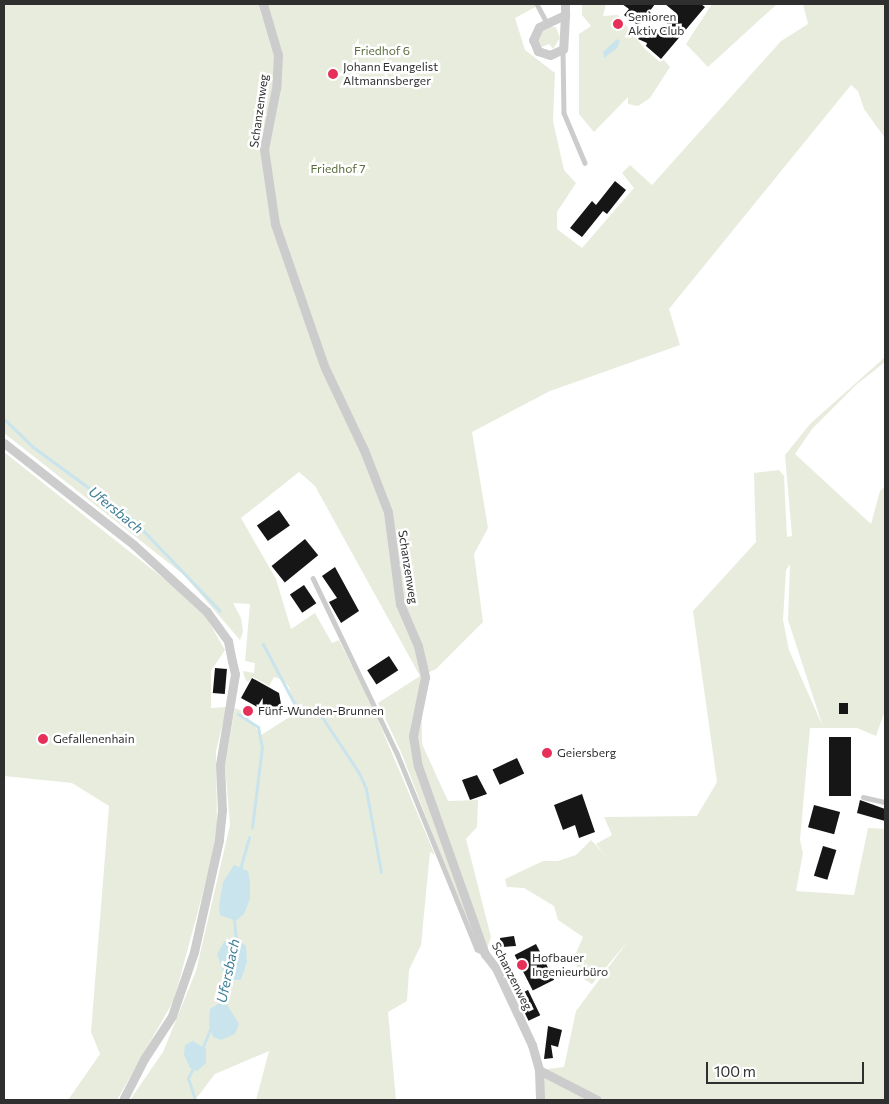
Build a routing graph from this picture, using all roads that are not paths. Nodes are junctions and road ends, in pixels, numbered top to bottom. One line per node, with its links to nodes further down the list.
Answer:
1 (263, 4): 12 (street, Schanzenweg)
2 (537, 4): 5 (lane)
3 (565, 4): 4 (street)
4 (565, 15): 5 (street); 6 (street)
5 (546, 23): 6 (street)
6 (563, 49): 7 (lane)
7 (585, 163)
8 (4, 443): 14 (street)
9 (313, 578): 12 (lane)
10 (863, 797): 11 (lane)
11 (885, 802)
12 (485, 954): 13 (street, Schanzenweg)
13 (539, 1070): 15 (street, Schanzenweg); 16 (street)
14 (123, 1100)
15 (540, 1100)
16 (598, 1100)

